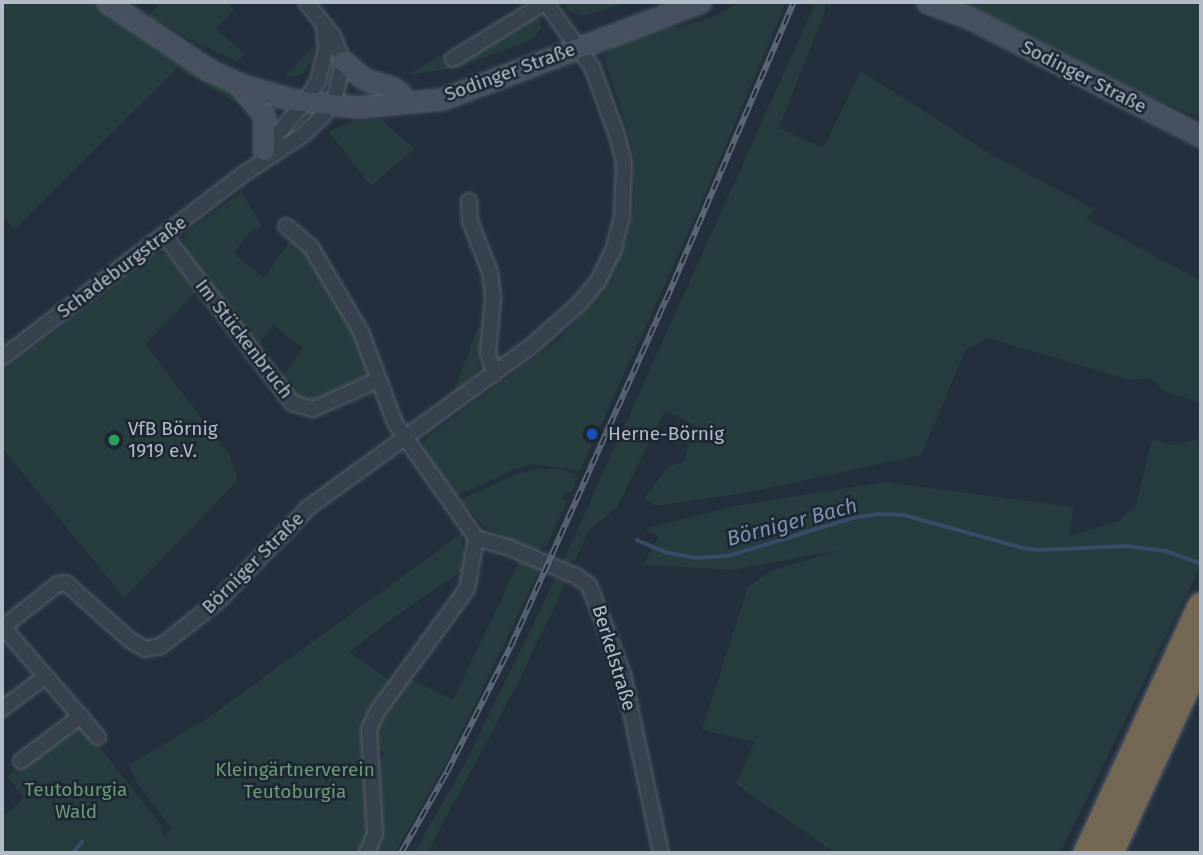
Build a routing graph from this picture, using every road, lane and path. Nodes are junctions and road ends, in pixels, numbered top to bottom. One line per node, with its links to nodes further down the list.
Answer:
1 (107, 2): 9 (main road, Sodinger Straße)
2 (306, 2): 7 (street)
3 (545, 2): 8 (street); 10 (street)
4 (669, 2): 8 (main road, Sodinger Straße)
5 (700, 2): 8 (main road, Sodinger Straße)
6 (927, 2): 16 (main road, Sodinger Straße)
7 (324, 27): 11 (street); 14 (street)
8 (574, 42): 13 (main road, Sodinger Straße); 15 (main road, Sodinger Straße); 23 (street)
9 (196, 59): 12 (main road, Sodinger Straße); 14 (main road, Sodinger Straße)
10 (453, 59)
11 (343, 61): 13 (main road); 15 (street)
12 (239, 84): 14 (main road, Sodinger Straße); 17 (main road)
13 (400, 93): 15 (main road, Sodinger Straße)
14 (309, 97): 15 (main road, Sodinger Straße); 17 (street, Schadeburgstraße)
15 (333, 101): 18 (street, Schadeburgstraße)
16 (1201, 136)
17 (264, 150): 18 (street, Schadeburgstraße)
18 (242, 175): 21 (street, Schadeburgstraße)
19 (469, 201): 23 (street)
20 (286, 226): 24 (street)
21 (163, 235): 22 (street, Schadeburgstraße); 24 (street, Im Stückenbruch)
22 (2, 358)
23 (494, 374): 25 (street)
24 (378, 380): 25 (street)
25 (405, 439): 26 (street); 28 (street, Börniger Straße)
26 (476, 538): 37 (street); 38 (street, Berkelstraße)
27 (1201, 606): 39 (highway)
28 (2, 627): 30 (street)
29 (1201, 656): 35 (highway)
30 (46, 676): 32 (street); 33 (street)
31 (1201, 682): 35 (highway)
32 (2, 709)
33 (81, 716): 34 (street); 36 (street)
34 (98, 737)
35 (1156, 752): 40 (highway)
36 (21, 761)
37 (366, 853)
38 (661, 853)
39 (1087, 853)
40 (1110, 853)

